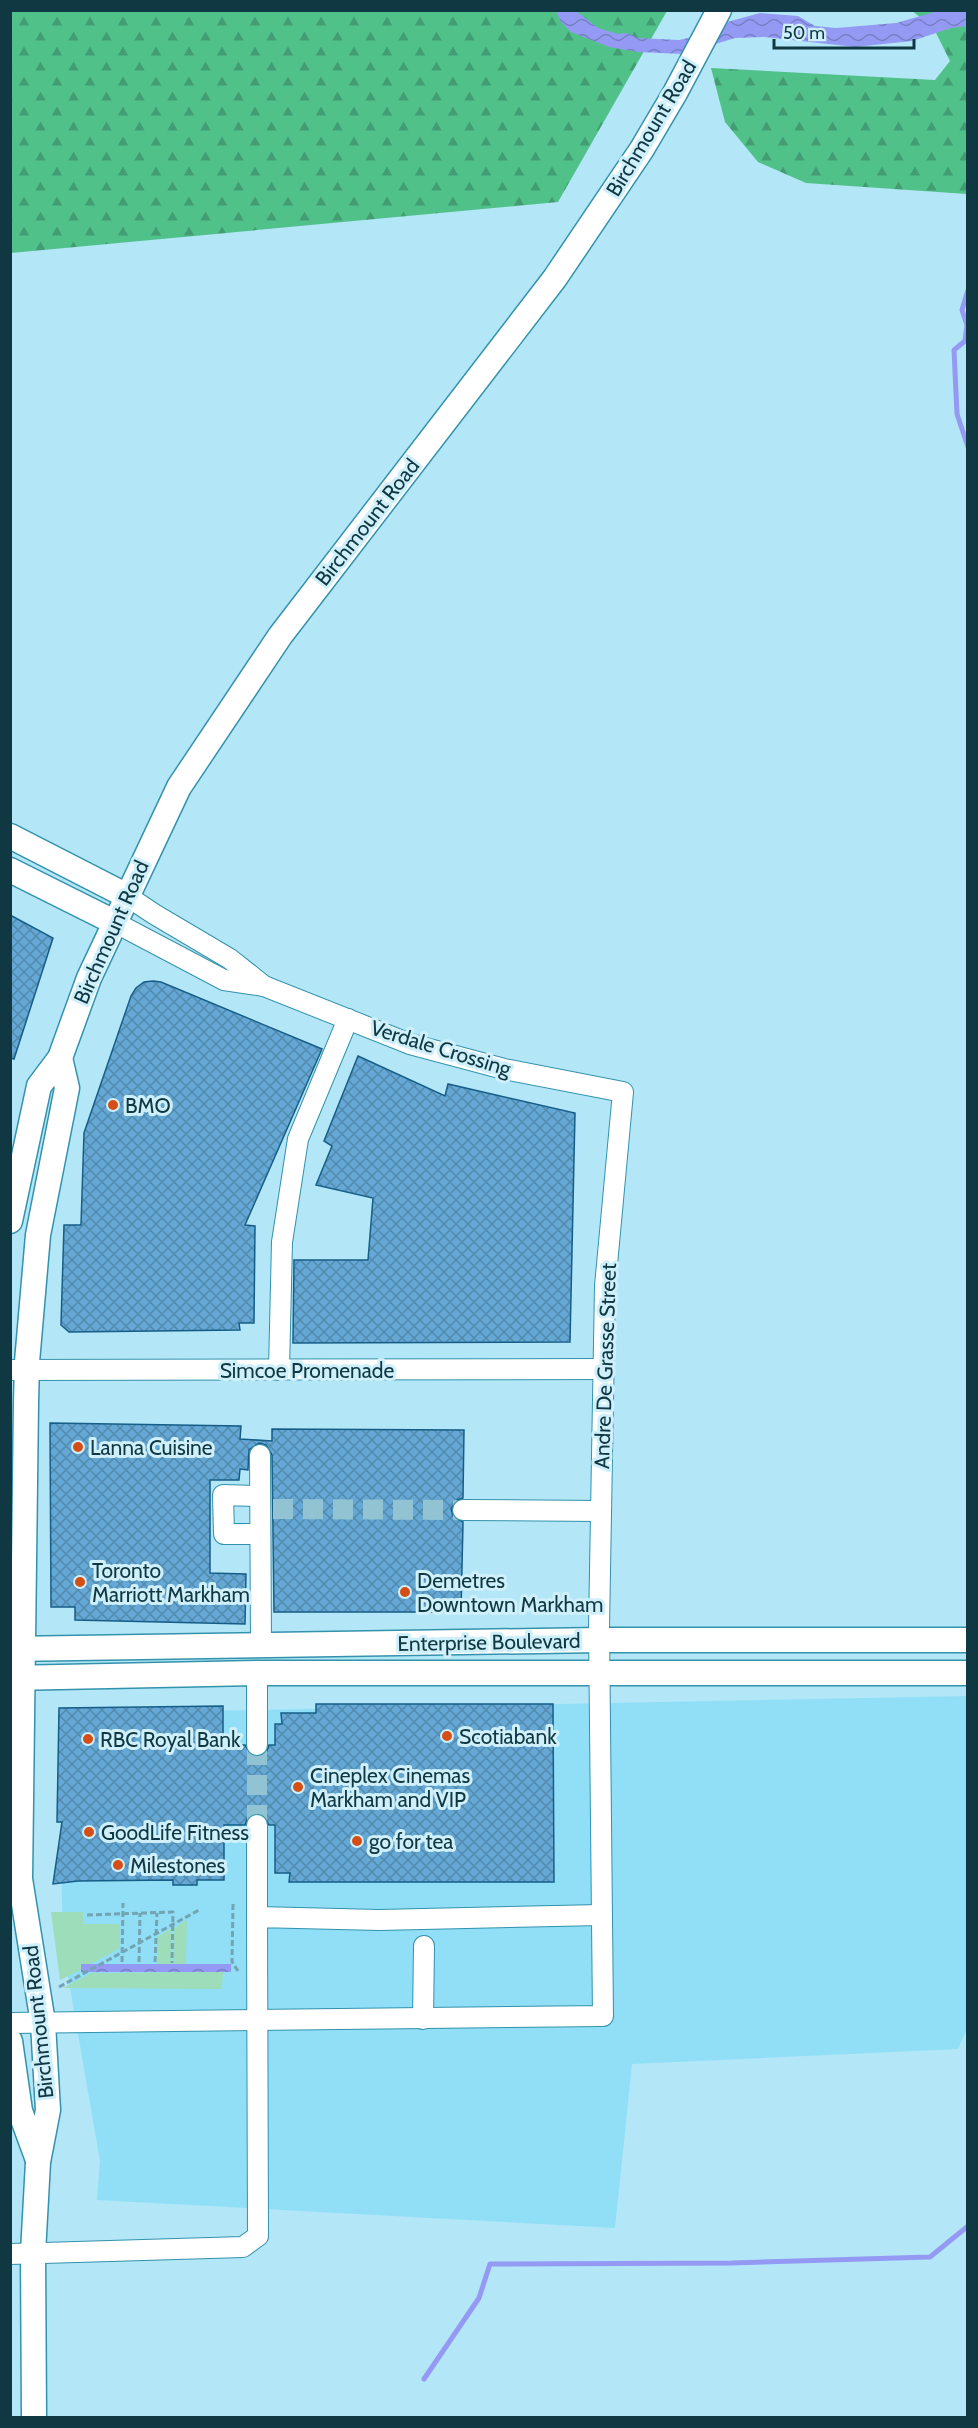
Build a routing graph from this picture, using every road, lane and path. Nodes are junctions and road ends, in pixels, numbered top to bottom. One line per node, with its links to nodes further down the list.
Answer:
1 (719, 10): 4 (main road, Birchmount Road)
2 (10, 836): 4 (main road, Verdale Crossing)
3 (10, 870): 5 (main road, Verdale Crossing)
4 (127, 896): 5 (main road, Birchmount Road); 6 (street, Verdale Crossing)
5 (114, 922): 6 (street, Verdale Crossing); 8 (main road, Birchmount Road)
6 (264, 986): 7 (street, Verdale Crossing)
7 (348, 1019): 9 (street, Verdale Crossing); 13 (street)
8 (60, 1058): 10 (main road, Birchmount Road); 12 (main road, Birchmount Road)
9 (623, 1092): 11 (street, Andre De Grasse Street)
10 (10, 1221)
11 (604, 1369): 13 (street, Simcoe Promenade); 18 (street, Andre De Grasse Street)
12 (19, 1370): 13 (street, Simcoe Promenade); 14 (main road, Birchmount Road)
13 (279, 1370)
14 (18, 1403): 23 (main road, Birchmount Road)
15 (260, 1455): 16 (street)
16 (264, 1505): 19 (street); 19 (street)
17 (463, 1510): 18 (street)
18 (601, 1511): 20 (street, Andre De Grasse Street)
19 (260, 1534): 22 (street)
20 (599, 1640): 21 (main road, Enterprise Boulevard); 22 (main road, Enterprise Boulevard); 25 (street, Andre De Grasse Street)
21 (968, 1640)
22 (261, 1646): 23 (main road, Enterprise Boulevard)
23 (17, 1649): 27 (main road, Birchmount Road)
24 (257, 1673): 25 (main road, Enterprise Boulevard); 27 (main road, Enterprise Boulevard); 28 (street)
25 (599, 1673): 26 (main road, Enterprise Boulevard); 37 (street, Andre De Grasse Street)
26 (968, 1673)
27 (17, 1678): 53 (main road, Birchmount Road)
28 (257, 1745)
29 (257, 1825): 38 (street)
30 (123, 1903): 35 (path)
31 (233, 1904): 48 (path)
32 (200, 1910): 39 (path)
33 (140, 1913): 34 (path); 35 (path); 41 (path)
34 (157, 1913): 39 (path); 40 (path)
35 (123, 1914): 36 (path); 43 (path)
36 (87, 1915)
37 (601, 1915): 38 (street); 50 (street, Andre De Grasse Street)
38 (257, 1917): 51 (street)
39 (173, 1924): 40 (path); 47 (path)
40 (156, 1934): 41 (path); 46 (path)
41 (140, 1942): 43 (path); 45 (path)
42 (424, 1946): 50 (street)
43 (122, 1952): 44 (path); 49 (path)
44 (122, 1962)
45 (139, 1962)
46 (155, 1962)
47 (172, 1963)
48 (240, 1975)
49 (59, 1987)
50 (423, 2019): 51 (street)
51 (258, 2020): 53 (street); 56 (street)
52 (10, 2023): 53 (street)
53 (43, 2023): 55 (main road, Birchmount Road)
54 (10, 2041): 55 (main road, Birchmount Road)
55 (38, 2162): 56 (main road, Birchmount Road)
56 (22, 2253): 57 (main road, Birchmount Road)
57 (34, 2418)

